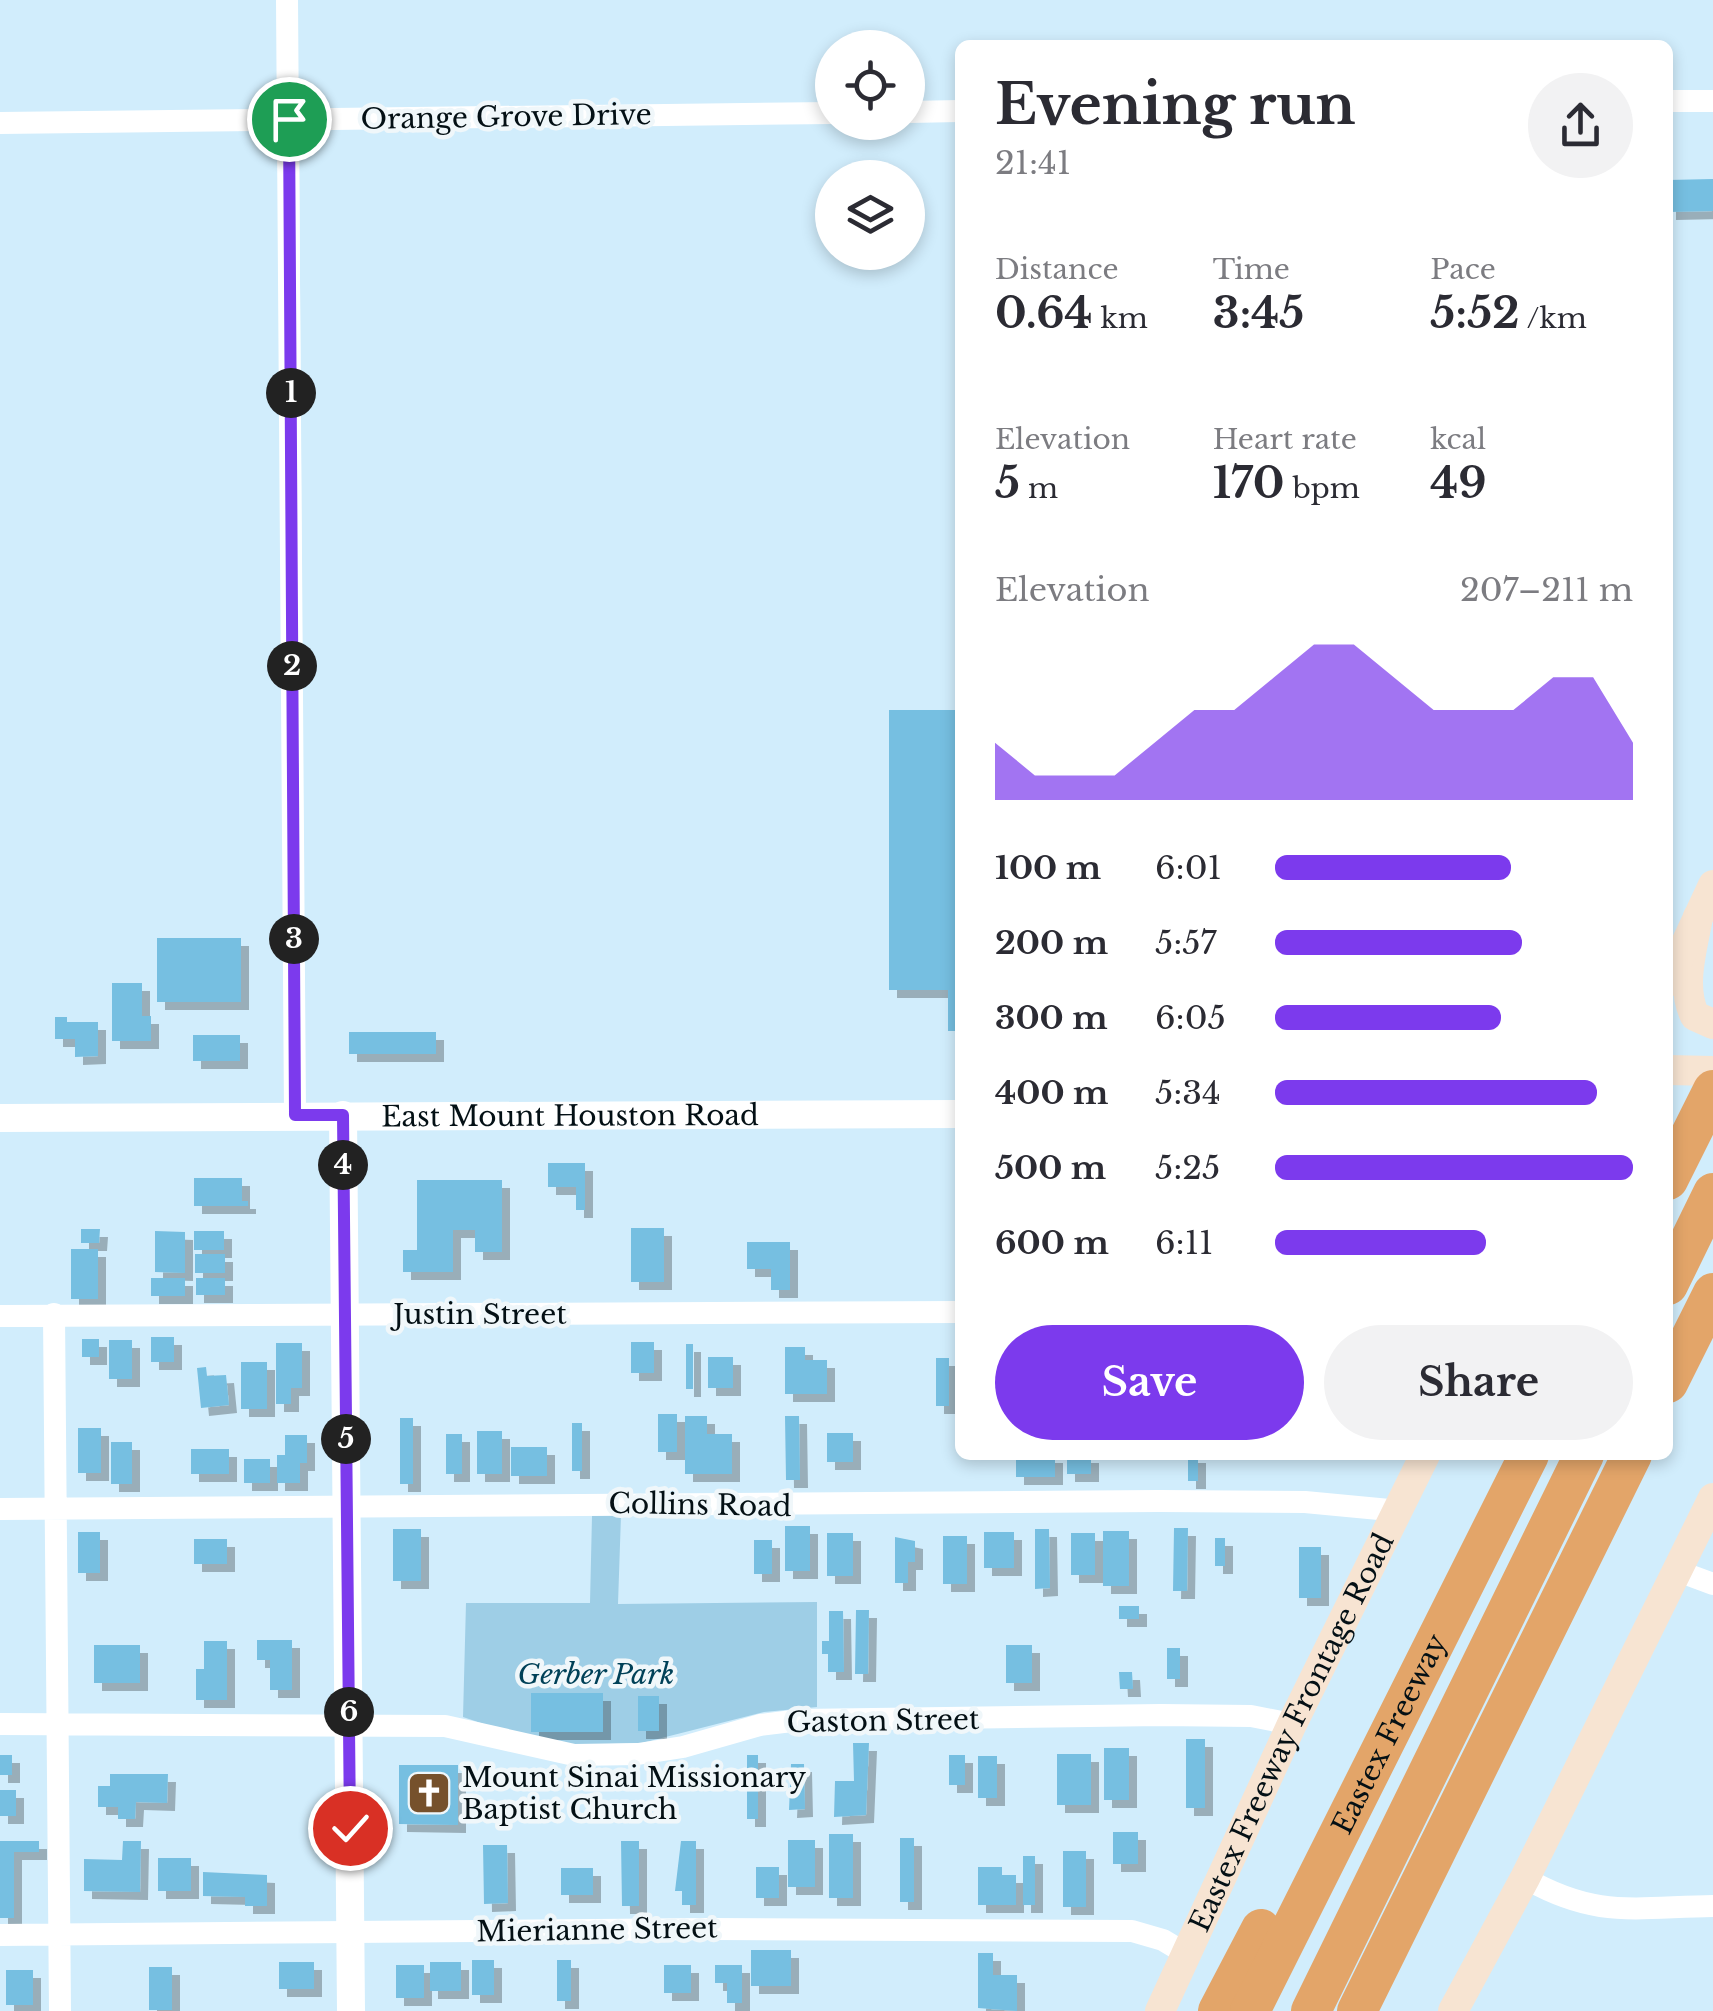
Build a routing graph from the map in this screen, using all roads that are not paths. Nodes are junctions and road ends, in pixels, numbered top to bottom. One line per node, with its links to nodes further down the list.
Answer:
1 (287, 0): 7 (street)
2 (1673, 101): 3 (street)
3 (1713, 101)
4 (955, 111): 6 (street)
5 (815, 112): 7 (street, Orange Grove Drive)
6 (925, 112)
7 (289, 119): 8 (street, Orange Grove Drive); 17 (street)
8 (0, 123)
9 (1713, 885): 10 (main road)
10 (1698, 916): 11 (main road); 12 (main road)
11 (1673, 971)
12 (1713, 1024)
13 (1673, 1070): 14 (main road)
14 (1713, 1071)
15 (1713, 1090): 22 (highway)
16 (955, 1114): 18 (street, East Mount Houston Road)
17 (295, 1115): 18 (street, East Mount Houston Road); 19 (street, East Mount Houston Road)
18 (343, 1115): 30 (street)
19 (0, 1118)
20 (1673, 1130): 21 (main road)
21 (1713, 1131)
22 (1673, 1169)
23 (1713, 1178): 24 (main road)
24 (1673, 1179)
25 (1713, 1193): 26 (highway)
26 (1676, 1267)
27 (1713, 1293): 32 (highway)
28 (955, 1312): 30 (street, Justin Street)
29 (54, 1314): 30 (street, Justin Street); 31 (street, Justin Street); 39 (street)
30 (345, 1314): 38 (street)
31 (0, 1316)
32 (1673, 1374)
33 (1423, 1460): 41 (main road, Eastex Freeway Frontage Road)
34 (1526, 1460): 44 (highway, Eastex Freeway)
35 (1582, 1460): 61 (highway)
36 (1630, 1460): 49 (highway)
37 (1713, 1498): 42 (main road)
38 (347, 1506): 39 (street, Collins Road); 41 (street, Collins Road); 47 (street)
39 (56, 1508): 40 (street, Collins Road); 46 (street)
40 (0, 1509)
41 (1400, 1511): 48 (main road, Eastex Freeway Frontage Road)
42 (1678, 1571): 43 (street); 50 (main road)
43 (1713, 1584)
44 (1420, 1673): 59 (highway); 60 (highway, Eastex Freeway)
45 (0, 1724): 46 (street, Gaston Street)
46 (58, 1724): 47 (street, Gaston Street); 53 (street)
47 (349, 1724): 48 (street, Gaston Street); 52 (street)
48 (1292, 1724): 55 (main road, Eastex Freeway Frontage Road)
49 (1445, 1833): 62 (highway); 63 (highway)
50 (1525, 1878): 51 (street); 64 (main road)
51 (1713, 1906)
52 (352, 1932): 53 (street, Mierianne Street); 55 (street, Mierianne Street); 57 (street)
53 (60, 1934): 54 (street, Mierianne Street); 56 (street)
54 (0, 1935)
55 (1188, 1954): 58 (main road, Eastex Freeway Frontage Road)
56 (60, 2011)
57 (351, 2011)
58 (1160, 2011)
59 (1218, 2011)
60 (1250, 2011)
61 (1310, 2011)
62 (1357, 2011)
63 (1385, 2011)
64 (1453, 2011)

